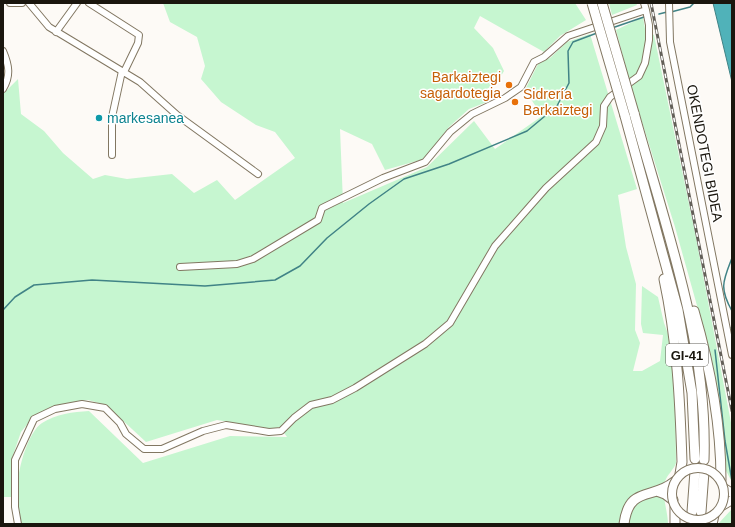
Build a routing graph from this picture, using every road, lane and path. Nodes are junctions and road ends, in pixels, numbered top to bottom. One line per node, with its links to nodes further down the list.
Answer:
1 (10, 3): 2 (street)
2 (22, 3)
3 (29, 3): 11 (street)
4 (77, 3): 11 (street)
5 (89, 3): 13 (street)
6 (592, 3): 15 (highway, GI-41, bridge)
7 (602, 3): 15 (highway, GI-41, bridge)
8 (644, 3): 10 (street)
9 (669, 4): 21 (street, OKENDOTEGI BIDEA)
10 (646, 10): 19 (street); 33 (street)
11 (56, 32): 13 (street)
12 (3, 51): 14 (street)
13 (123, 72): 16 (street); 17 (street)
14 (3, 89)
15 (629, 115): 18 (highway, GI-41); 20 (highway, GI-41)
16 (112, 155)
17 (258, 174)
18 (663, 254): 20 (highway, GI-41); 23 (highway)
19 (180, 267)
20 (679, 274): 25 (highway)
21 (732, 355)
22 (699, 472): 31 (highway)
23 (680, 474): 24 (main road, bridge); 25 (main road, bridge)
24 (674, 482): 26 (highway); 29 (main road, bridge)
25 (722, 484): 27 (main road); 30 (main road, bridge)
26 (652, 492): 29 (highway); 34 (highway)
27 (732, 494)
28 (732, 500): 30 (main road)
29 (674, 503): 32 (main road, bridge); 35 (highway)
30 (722, 506): 32 (main road, bridge)
31 (697, 512)
32 (713, 520)
33 (18, 524)
34 (624, 524)
35 (675, 524)

